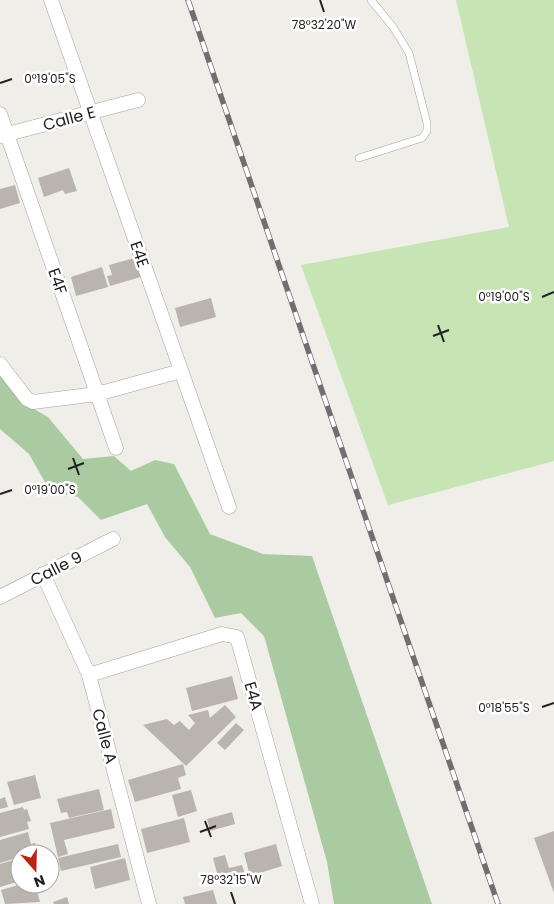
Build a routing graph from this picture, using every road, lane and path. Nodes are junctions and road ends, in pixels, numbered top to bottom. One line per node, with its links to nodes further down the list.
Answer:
1 (51, 0): 4 (street, E4E)
2 (370, 0): 7 (lane)
3 (138, 100): 4 (street, Calle E)
4 (90, 113): 6 (street, Calle E); 9 (street, E4E)
5 (0, 114): 6 (street, E4F)
6 (4, 135): 10 (street, E4F)
7 (359, 158)
8 (0, 364): 10 (street)
9 (181, 371): 10 (street); 12 (street, E4E)
10 (98, 394): 11 (street, E4F)
11 (116, 448)
12 (229, 507)
13 (113, 539): 14 (street, Calle 9)
14 (43, 574): 15 (street, Calle 9); 16 (street, Calle A)
15 (0, 597)
16 (89, 675): 17 (street, Calle A); 18 (street, E4A)
17 (149, 904)
18 (312, 904)

